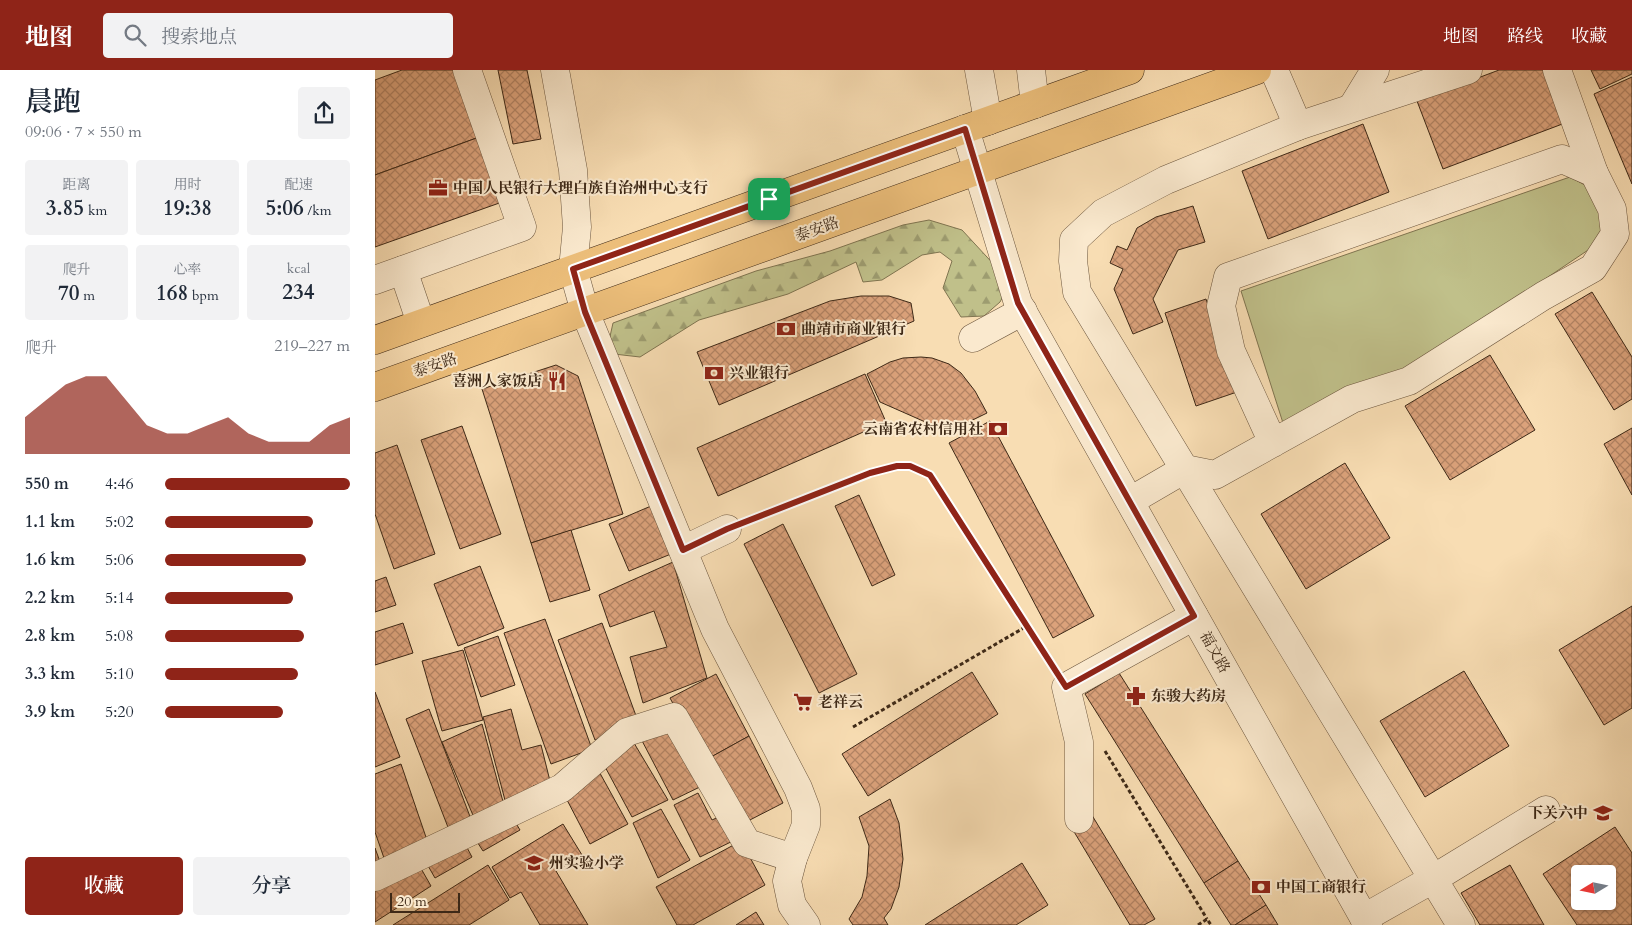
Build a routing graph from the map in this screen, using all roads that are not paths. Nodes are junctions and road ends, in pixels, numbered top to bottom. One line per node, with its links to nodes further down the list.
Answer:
1 (467, 70): 19 (street)
2 (555, 70): 18 (street)
3 (979, 70): 14 (street, 福文路)
4 (1031, 70): 12 (street)
5 (1129, 70): 12 (main road)
6 (1257, 70): 16 (main road, 泰安路)
7 (1274, 70): 15 (street)
8 (1375, 70): 13 (street)
9 (1468, 70): 13 (street)
10 (1557, 70): 17 (street)
11 (1572, 70): 17 (street)
12 (1035, 104): 14 (main road)
13 (1353, 106): 15 (street)
14 (976, 125): 16 (street, 福文路); 18 (main road)
15 (1298, 126): 28 (street)
16 (979, 171): 21 (street, 福文路); 22 (main road, 泰安路)
17 (1602, 171): 27 (street); 27 (street)
18 (573, 269): 22 (street); 23 (main road)
19 (403, 270): 20 (street); 23 (street)
20 (375, 280)
21 (1023, 311): 24 (street); 29 (street, 福文路)
22 (585, 312): 26 (main road, 泰安路); 31 (street)
23 (421, 324): 25 (main road)
24 (973, 338)
25 (375, 340)
26 (375, 387)
27 (1273, 443): 28 (street)
28 (1185, 469): 29 (street); 37 (street)
29 (1130, 501): 32 (street, 福文路)
30 (727, 529): 31 (street)
31 (683, 550): 35 (street)
32 (1194, 616): 34 (street); 38 (street, 福文路)
33 (1546, 810): 37 (street)
34 (1079, 819)
35 (793, 858): 36 (street); 39 (street)
36 (375, 877)
37 (1433, 879): 38 (street); 40 (street)
38 (1366, 922)
39 (806, 925)
40 (1461, 925)

